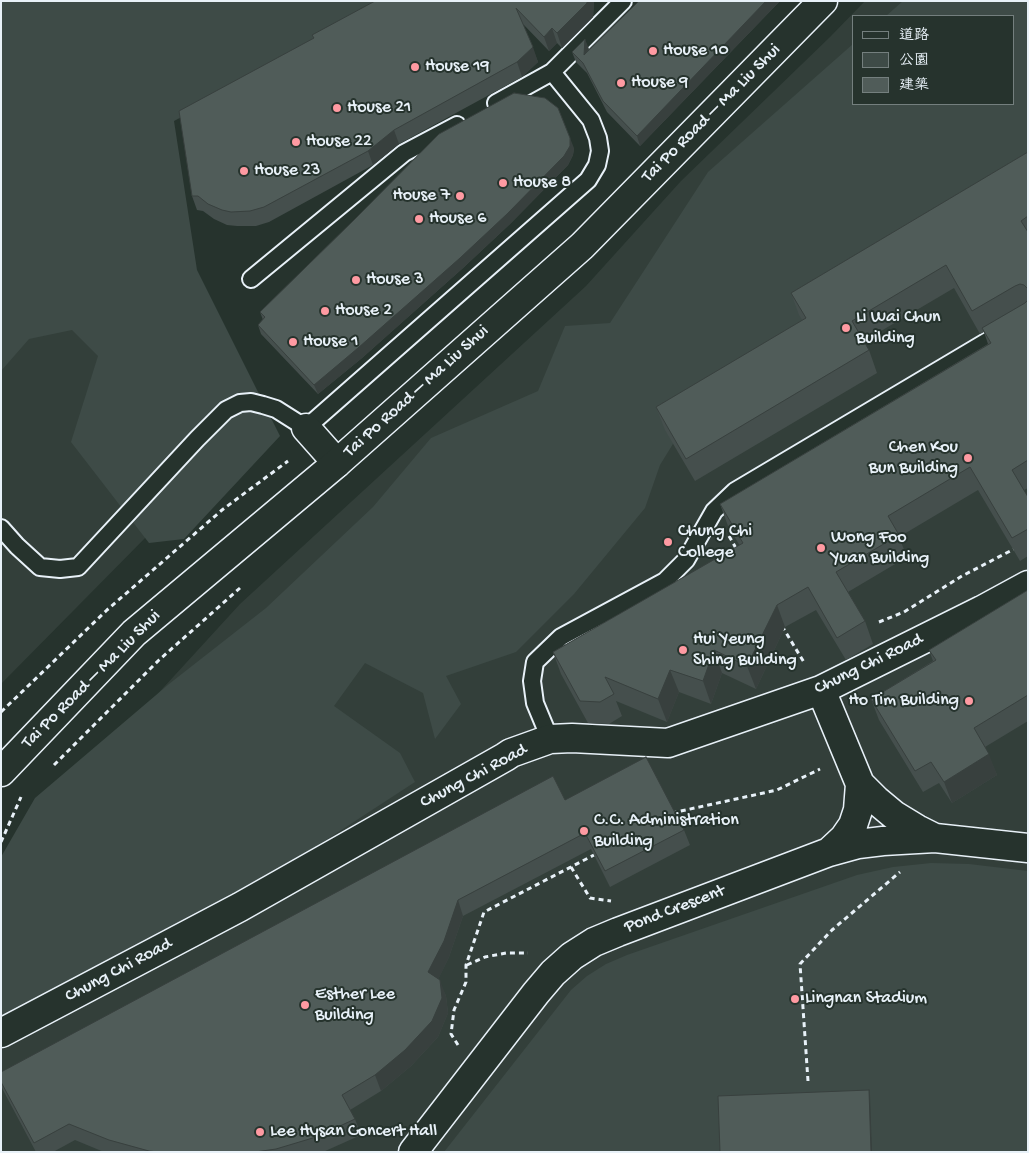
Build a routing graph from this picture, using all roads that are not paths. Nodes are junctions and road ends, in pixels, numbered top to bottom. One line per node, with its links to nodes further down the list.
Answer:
1 (623, 1): 3 (lane)
2 (824, 1): 7 (street, Tai Po Road – Ma Liu Shui)
3 (552, 72): 4 (lane); 6 (lane)
4 (251, 279)
5 (1028, 317): 11 (lane)
6 (306, 428): 7 (street); 8 (lane)
7 (337, 463): 12 (street, Tai Po Road – Ma Liu Shui)
8 (1, 528)
9 (1028, 585): 10 (street, Chung Chi Road)
10 (821, 690): 11 (street, Chung Chi Road); 13 (street)
11 (550, 739): 17 (street, Chung Chi Road)
12 (1, 772)
13 (860, 784): 14 (street); 16 (street)
14 (935, 838): 15 (street, Pond Crescent); 16 (street, Pond Crescent)
15 (1028, 848)
16 (829, 852): 18 (street, Pond Crescent)
17 (1, 1033)
18 (413, 1152)

